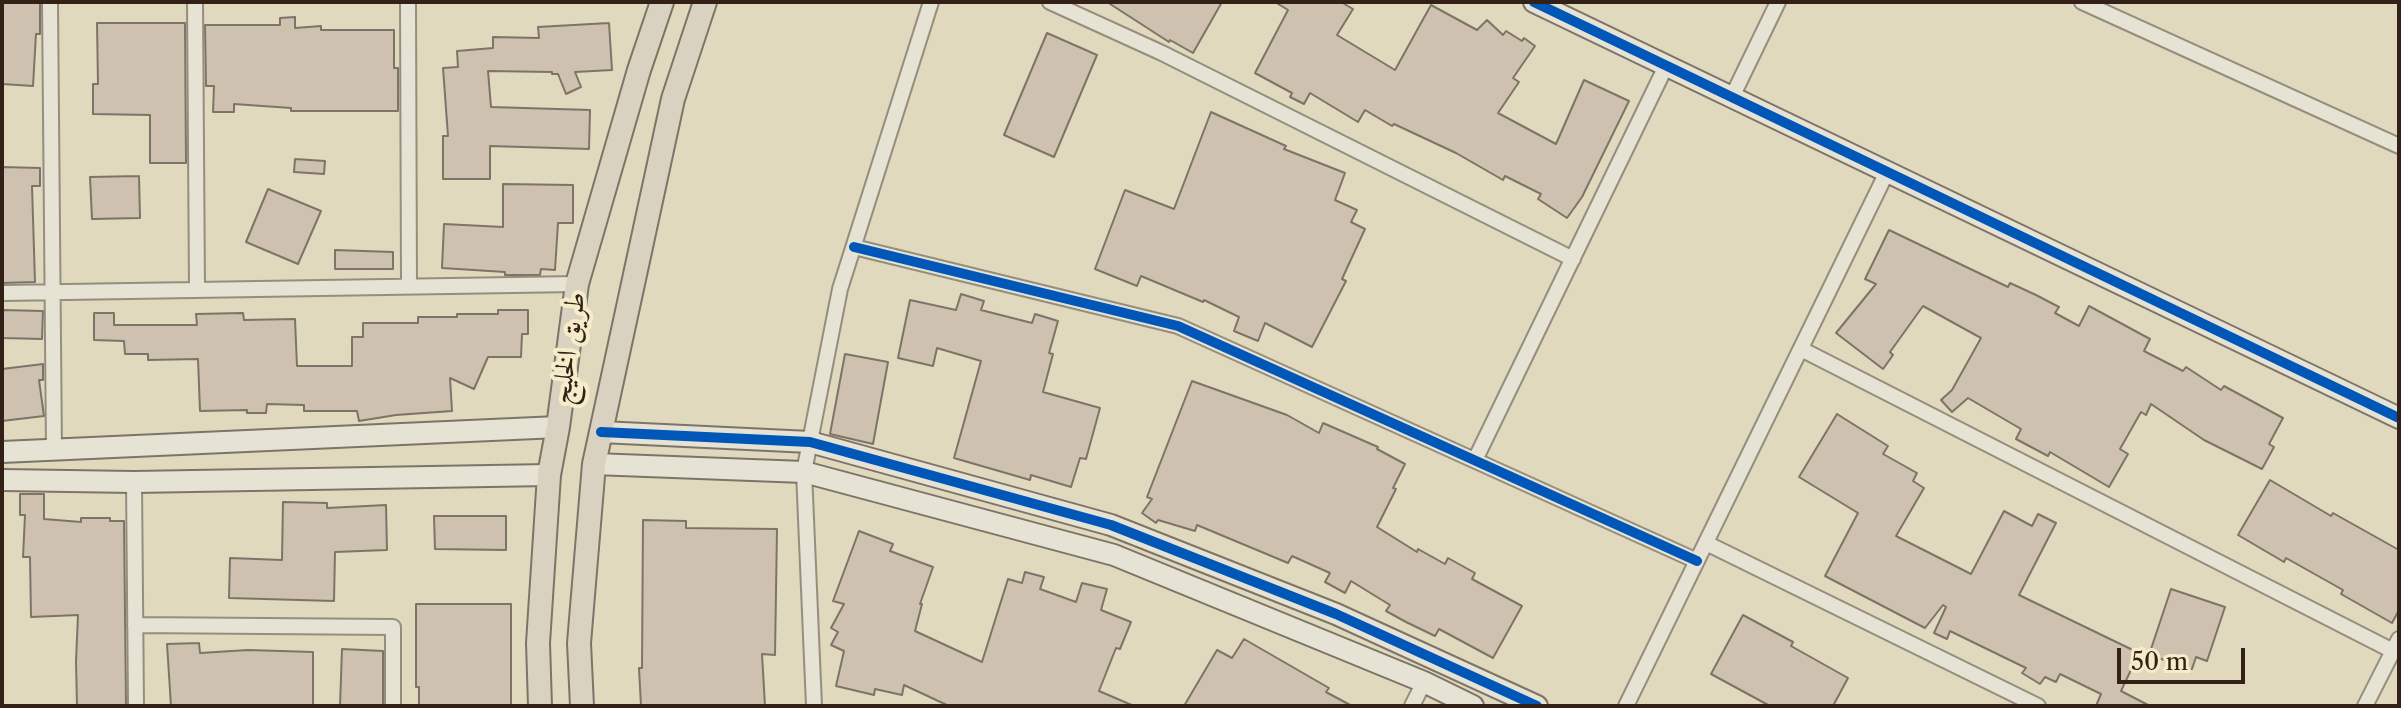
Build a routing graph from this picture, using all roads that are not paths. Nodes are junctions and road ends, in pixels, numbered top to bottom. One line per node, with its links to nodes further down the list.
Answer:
1 (50, 2): 20 (street)
2 (195, 2): 19 (street)
3 (408, 2): 18 (street)
4 (662, 2): 17 (main road, طريق الخليج)
5 (705, 2): 25 (main road, طريق الخليج)
6 (931, 2): 15 (street)
7 (1050, 2): 16 (street)
8 (1778, 2): 12 (street)
9 (2082, 2): 13 (street)
10 (1547, 5): 11 (street)
11 (1666, 66): 12 (street); 16 (street)
12 (1732, 97): 14 (street)
13 (2399, 146)
14 (1887, 172): 22 (street); 23 (street)
15 (854, 247): 26 (street); 29 (street)
16 (1573, 259): 29 (street)
17 (577, 284): 18 (street); 24 (main road, طريق الخليج)
18 (409, 286): 19 (street)
19 (197, 290): 20 (street)
20 (54, 292): 21 (street); 27 (street)
21 (2, 293)
22 (1801, 349): 35 (street); 38 (street)
23 (2399, 418)
24 (558, 427): 27 (street); 32 (main road, طريق الخليج)
25 (601, 432): 26 (street); 30 (main road, طريق الخليج)
26 (810, 442): 31 (street); 47 (street)
27 (54, 451): 28 (street)
28 (2, 452)
29 (1475, 460): 36 (street)
30 (594, 464): 31 (street); 43 (main road, طريق الخليج)
31 (804, 472): 39 (street); 44 (street)
32 (549, 475): 34 (street); 42 (main road, طريق الخليج)
33 (2, 480): 34 (street)
34 (134, 482): 37 (street)
35 (1706, 543): 36 (street); 49 (street)
36 (1697, 561): 48 (street)
37 (135, 625): 40 (street); 41 (street)
38 (2396, 645): 50 (street)
39 (1424, 682): 45 (street); 46 (street)
40 (136, 706)
41 (393, 706)
42 (540, 706)
43 (582, 706)
44 (814, 706)
45 (1412, 706)
46 (1473, 706)
47 (1537, 706)
48 (1626, 706)
49 (2038, 706)
50 (2365, 706)

